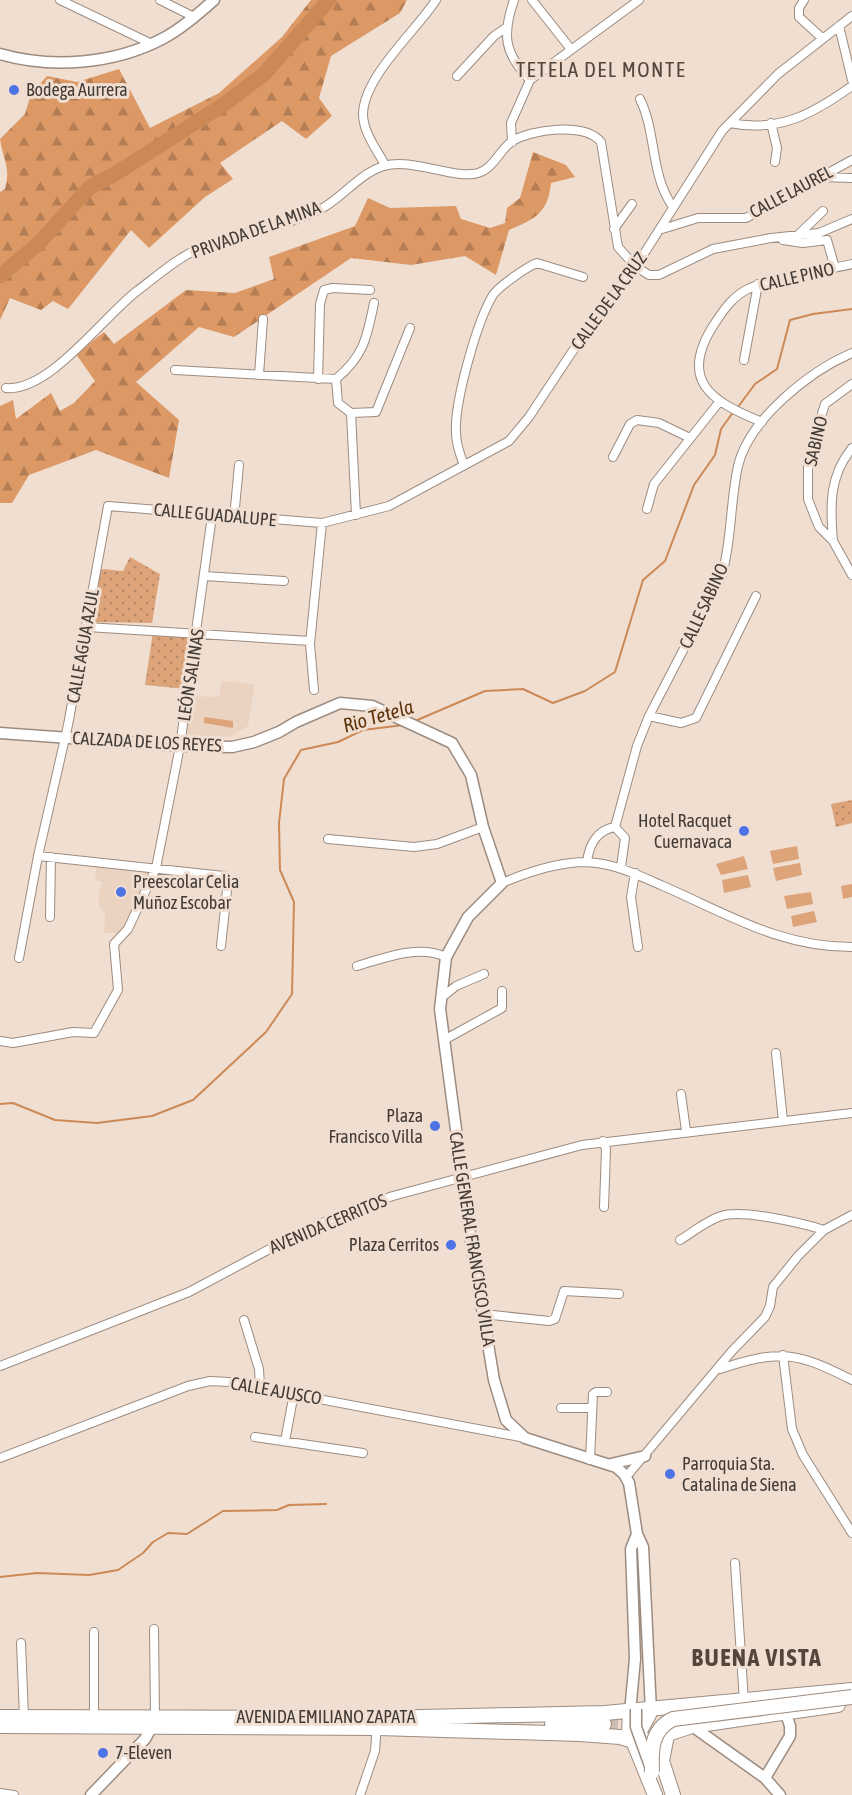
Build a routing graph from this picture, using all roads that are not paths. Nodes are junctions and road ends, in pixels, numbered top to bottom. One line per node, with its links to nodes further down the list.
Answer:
1 (60, 0): 14 (street)
2 (160, 0): 10 (street)
3 (214, 0): 10 (street)
4 (436, 0): 27 (street)
5 (514, 0): 12 (street)
6 (532, 0): 15 (street)
7 (639, 0): 15 (street)
8 (804, 0): 13 (street)
9 (852, 16): 11 (street, CALLE DE LA CRUZ)
10 (194, 17): 14 (street)
11 (839, 26): 13 (street, CALLE DE LA CRUZ); 19 (street)
12 (507, 27): 17 (street); 18 (street)
13 (822, 38): 22 (street, CALLE DE LA CRUZ)
14 (152, 44): 16 (street)
15 (570, 48): 18 (street)
16 (0, 54)
17 (457, 76)
18 (530, 80): 24 (street)
19 (852, 80)
20 (852, 86): 23 (street)
21 (640, 99): 31 (street)
22 (730, 123): 23 (street); 31 (street, CALLE DE LA CRUZ)
23 (771, 123): 26 (street)
24 (512, 142): 27 (street); 34 (street)
25 (852, 160): 28 (street, CALLE LAUREL)
26 (776, 162)
27 (385, 165): 54 (street, PRIVADA DE LA MINA)
28 (820, 177): 29 (street); 35 (street, CALLE LAUREL)
29 (852, 178)
30 (632, 204): 34 (street)
31 (673, 207): 35 (street, CALLE DE LA CRUZ)
32 (823, 211): 36 (street)
33 (852, 219): 36 (street, CALLE LAUREL)
34 (614, 229): 39 (street)
35 (658, 230): 39 (street, CALLE DE LA CRUZ)
36 (798, 235): 37 (street, CALLE LAUREL)
37 (771, 238): 39 (street, CALLE LAUREL); 40 (street)
38 (852, 264): 40 (street, CALLE PINO)
39 (635, 266): 62 (street, CALLE DE LA CRUZ)
40 (835, 268): 42 (street, CALLE PINO)
41 (583, 277): 62 (street)
42 (758, 284): 48 (street); 55 (street, CALLE PINO)
43 (370, 290): 51 (street)
44 (374, 303): 52 (street)
45 (263, 319): 50 (street)
46 (410, 328): 56 (street)
47 (852, 353): 57 (street, CALLE SABINO)
48 (744, 360)
49 (175, 370): 50 (street)
50 (259, 375): 51 (street)
51 (318, 378): 52 (street)
52 (336, 379): 56 (street)
53 (852, 384): 65 (street, SABINO)
54 (6, 388)
55 (722, 403): 57 (street, CALLE PINO); 58 (street)
56 (351, 414): 67 (street)
57 (762, 422): 80 (street, CALLE SABINO)
58 (690, 438): 60 (street); 64 (street)
59 (852, 448): 66 (street)
60 (613, 457)
61 (239, 465): 69 (street)
62 (464, 465): 67 (street, CALLE DE LA CRUZ)
63 (108, 507): 68 (street, CALLE GUADALUPE); 76 (street, CALLE AGUA AZUL)
64 (647, 509)
65 (813, 512): 66 (street); 71 (street, SABINO)
66 (830, 512): 71 (street)
67 (356, 515): 70 (street, CALLE DE LA CRUZ)
68 (212, 516): 69 (street, CALLE GUADALUPE); 73 (street, LEÓN SALINAS)
69 (234, 518): 70 (street, CALLE GUADALUPE)
70 (322, 523): 78 (street)
71 (833, 541): 72 (street, SABINO)
72 (852, 575)
73 (204, 576): 74 (street); 77 (street, LEÓN SALINAS)
74 (284, 581)
75 (756, 596): 80 (street)
76 (87, 627): 77 (street); 82 (street, CALLE AGUA AZUL)
77 (197, 632): 78 (street); 83 (street, LEÓN SALINAS)
78 (310, 641): 79 (street)
79 (314, 690)
80 (649, 716): 84 (street, CALLE SABINO)
81 (0, 733): 82 (street, CALZADA DE LOS REYES)
82 (64, 738): 83 (street, CALZADA DE LOS REYES); 87 (street, CALLE AGUA AZUL)
83 (180, 746): 85 (street, CALZADA DE LOS REYES); 91 (street, LEÓN SALINAS)
84 (615, 827): 89 (street); 90 (street)
85 (483, 828): 86 (street); 93 (street, CALZADA DE LOS REYES)
86 (328, 840)
87 (38, 856): 88 (street); 99 (street, CALLE AGUA AZUL)
88 (51, 857): 91 (street); 94 (street)
89 (587, 862): 90 (street); 93 (street)
90 (621, 867): 92 (street)
91 (156, 868): 95 (street); 105 (street, LEÓN SALINAS)
92 (635, 873): 96 (street); 97 (street)
93 (502, 883): 98 (street, CALLE GENERAL FRANCISCO VILLA)
94 (50, 917)
95 (221, 946)
96 (638, 947)
97 (852, 947)
98 (446, 957): 100 (street); 103 (street, CALLE GENERAL FRANCISCO VILLA)
99 (19, 958)
100 (357, 966)
101 (484, 975): 103 (street)
102 (502, 991): 104 (street)
103 (441, 998): 104 (street, CALLE GENERAL FRANCISCO VILLA)
104 (444, 1040): 112 (street, CALLE GENERAL FRANCISCO VILLA)
105 (0, 1041)
106 (776, 1053): 109 (street)
107 (681, 1094): 110 (street)
108 (852, 1113): 109 (street, AVENIDA CERRITOS)
109 (783, 1121): 110 (street, AVENIDA CERRITOS)
110 (686, 1131): 111 (street, AVENIDA CERRITOS)
111 (603, 1141): 112 (street, AVENIDA CERRITOS); 113 (street)
112 (463, 1176): 118 (street, CALLE GENERAL FRANCISCO VILLA); 121 (street, AVENIDA CERRITOS)
113 (604, 1207)
114 (852, 1215): 115 (street)
115 (824, 1230): 116 (street); 122 (street)
116 (680, 1240)
117 (619, 1294): 118 (street)
118 (483, 1314): 130 (street, CALLE GENERAL FRANCISCO VILLA)
119 (244, 1320): 124 (street)
120 (783, 1355): 122 (street); 123 (street); 138 (street)
121 (0, 1366)
122 (720, 1368): 133 (street)
123 (852, 1380)
124 (260, 1387): 126 (street, CALLE AJUSCO); 134 (street, CALLE AJUSCO)
125 (607, 1392): 128 (street)
126 (294, 1393): 130 (street, CALLE AJUSCO); 131 (street)
127 (561, 1408): 128 (street)
128 (592, 1408): 135 (street)
129 (255, 1437): 131 (street)
130 (525, 1438): 135 (street, CALLE GENERAL FRANCISCO VILLA)
131 (285, 1441): 132 (street)
132 (363, 1453)
133 (645, 1456): 136 (street); 137 (street)
134 (0, 1458)
135 (590, 1460): 136 (street, CALLE GENERAL FRANCISCO VILLA)
136 (608, 1464): 137 (street, CALLE GENERAL FRANCISCO VILLA)
137 (626, 1477): 139 (street)
138 (852, 1533)
139 (637, 1534): 150 (street); 151 (street); 164 (street, bridge)
140 (735, 1563): 147 (street)
141 (154, 1629): 156 (street)
142 (94, 1632): 155 (street)
143 (21, 1643): 154 (street)
144 (852, 1690): 146 (main road, AVENIDA EMILIANO ZAPATA)
145 (852, 1697): 164 (main road, bridge)
146 (781, 1699): 147 (main road, AVENIDA EMILIANO ZAPATA); 152 (street)
147 (744, 1702): 149 (main road, AVENIDA EMILIANO ZAPATA)
148 (852, 1703): 152 (main road, AVENIDA EMILIANO ZAPATA)
149 (700, 1706): 150 (main road, AVENIDA EMILIANO ZAPATA); 160 (main road)
150 (651, 1710): 151 (main road, AVENIDA EMILIANO ZAPATA); 161 (main road); 162 (main road)
151 (630, 1712): 157 (main road, AVENIDA EMILIANO ZAPATA); 162 (main road)
152 (786, 1713): 160 (main road, AVENIDA EMILIANO ZAPATA); 165 (street)
153 (0, 1717): 154 (main road, AVENIDA EMILIANO ZAPATA)
154 (24, 1717): 155 (main road, AVENIDA EMILIANO ZAPATA)
155 (94, 1717): 156 (main road, AVENIDA EMILIANO ZAPATA)
156 (155, 1721): 157 (main road, AVENIDA EMILIANO ZAPATA); 159 (main road, AVENIDA EMILIANO ZAPATA); 168 (street)
157 (377, 1723): 158 (main road); 162 (main road, AVENIDA EMILIANO ZAPATA); 169 (street)
158 (604, 1724)
159 (0, 1726)
160 (692, 1726): 161 (main road, AVENIDA EMILIANO ZAPATA); 165 (street)
161 (667, 1735): 162 (main road, AVENIDA EMILIANO ZAPATA); 163 (main road)
162 (628, 1737): 164 (main road)
163 (663, 1751): 164 (main road); 173 (main road)
164 (651, 1768): 170 (main road); 171 (main road); 172 (main road)
165 (765, 1778): 174 (street)
166 (0, 1793): 167 (street)
167 (14, 1795)
168 (91, 1795)
169 (360, 1795)
170 (655, 1795)
171 (661, 1795)
172 (667, 1795)
173 (673, 1795)
174 (780, 1795)

